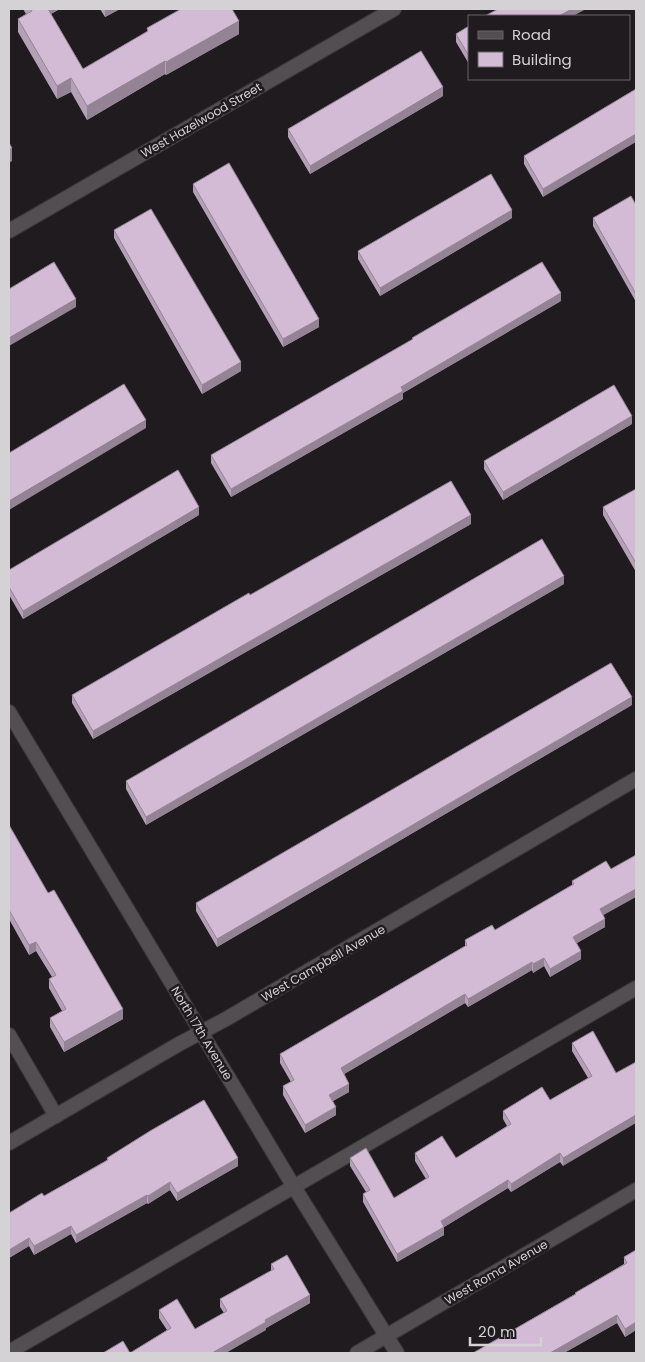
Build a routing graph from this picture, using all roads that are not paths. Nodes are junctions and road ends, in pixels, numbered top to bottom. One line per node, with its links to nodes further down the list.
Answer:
1 (394, 9): 2 (street, West Hazelwood Street)
2 (9, 231)
3 (9, 712): 6 (street, North 17th Avenue)
4 (636, 779): 6 (street, West Campbell Avenue)
5 (636, 988): 10 (street)
6 (201, 1033): 8 (street, West Campbell Avenue); 10 (street, North 17th Avenue)
7 (9, 1035): 8 (street)
8 (56, 1116): 9 (street, West Campbell Avenue)
9 (9, 1144)
10 (294, 1187): 12 (street, North 17th Avenue); 13 (street)
11 (636, 1190): 12 (street, West Roma Avenue)
12 (386, 1336): 14 (street, West Roma Avenue); 15 (street, North 17th Avenue)
13 (9, 1352)
14 (356, 1353)
15 (397, 1353)

